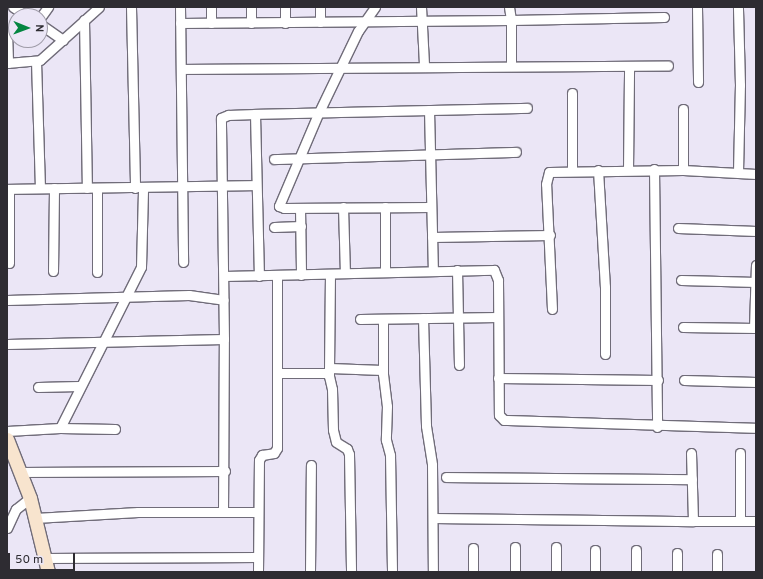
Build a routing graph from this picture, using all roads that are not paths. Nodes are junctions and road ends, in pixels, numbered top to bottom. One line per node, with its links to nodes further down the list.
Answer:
1 (99, 7): 14 (street)
2 (131, 7): 58 (street)
3 (180, 7): 18 (street)
4 (211, 7): 19 (street)
5 (251, 7): 20 (street)
6 (285, 7): 21 (street)
7 (320, 7): 16 (street)
8 (421, 7): 17 (street)
9 (509, 7): 15 (street)
10 (697, 7): 33 (street)
11 (738, 7): 49 (street)
12 (370, 13): 16 (street); 17 (street); 31 (street)
13 (664, 17): 15 (street)
14 (84, 20): 24 (street); 56 (street)
15 (511, 20): 17 (street); 28 (street)
16 (320, 22): 21 (street)
17 (422, 22): 27 (street)
18 (180, 23): 19 (street); 32 (street)
19 (211, 23): 20 (street)
20 (251, 23): 21 (street)
21 (285, 23)
22 (48, 30): 24 (street)
23 (7, 32): 26 (street)
24 (63, 40): 25 (street)
25 (36, 61): 26 (street); 54 (street)
26 (7, 63)
27 (424, 65): 28 (street); 31 (street)
28 (511, 66): 29 (street)
29 (629, 66): 30 (street); 47 (street)
30 (668, 66)
31 (342, 68): 32 (street); 39 (street)
32 (182, 69): 53 (street)
33 (698, 82)
34 (572, 93): 45 (street)
35 (527, 108): 36 (street)
36 (429, 110): 39 (street); 41 (street)
37 (683, 110): 48 (street)
38 (255, 114): 39 (street); 51 (street); 52 (street)
39 (318, 114): 42 (street)
40 (516, 152): 41 (street)
41 (430, 154): 42 (street); 62 (street)
42 (300, 158): 43 (street); 63 (street)
43 (274, 159)
44 (654, 169): 47 (street); 48 (street); 106 (street)
45 (572, 170): 46 (street); 68 (street)
46 (598, 170): 47 (street); 100 (street)
47 (628, 170)
48 (683, 170): 49 (street)
49 (738, 172): 50 (street)
50 (756, 174)
51 (256, 185): 52 (street); 82 (street)
52 (222, 186): 53 (street); 81 (street)
53 (183, 187): 58 (street); 70 (street)
54 (40, 188): 55 (street); 59 (street)
55 (54, 188): 56 (street); 75 (street)
56 (87, 188): 57 (street)
57 (97, 188): 58 (street); 76 (street)
58 (139, 188): 86 (street)
59 (8, 189): 71 (street)
60 (343, 207): 61 (street); 63 (street); 78 (street)
61 (385, 207): 62 (street); 77 (street)
62 (431, 207): 69 (street)
63 (300, 208): 64 (street)
64 (300, 226): 65 (street); 80 (street)
65 (274, 227)
66 (678, 228): 67 (street)
67 (756, 231)
68 (550, 235): 69 (street); 89 (street)
69 (432, 237): 73 (street)
70 (182, 262)
71 (9, 263)
72 (756, 264): 85 (street)
73 (433, 270): 74 (street); 77 (street)
74 (457, 270): 90 (street); 92 (street)
75 (53, 271)
76 (97, 272)
77 (385, 272): 78 (street)
78 (345, 273): 79 (street)
79 (330, 274): 80 (street); 103 (street)
80 (301, 275): 83 (street)
81 (224, 276): 82 (street); 88 (street)
82 (259, 276): 83 (street)
83 (277, 276): 104 (street)
84 (681, 280): 85 (street)
85 (756, 282): 96 (street)
86 (126, 297): 87 (street); 88 (street); 98 (street)
87 (7, 300)
88 (224, 300): 97 (street)
89 (552, 309)
90 (498, 317): 92 (street); 105 (street)
91 (423, 318): 92 (street); 94 (street); 129 (street)
92 (458, 318): 101 (street)
93 (360, 319): 94 (street)
94 (383, 319): 102 (street)
95 (683, 327): 96 (street)
96 (755, 328)
97 (224, 338): 98 (street); 120 (street)
98 (104, 340): 99 (street); 109 (street)
99 (7, 344)
100 (605, 354)
101 (459, 365)
102 (382, 370): 103 (street); 147 (street)
103 (330, 371): 104 (street); 146 (street)
104 (278, 373): 127 (street)
105 (498, 378): 106 (street); 111 (street)
106 (658, 380): 111 (street)
107 (684, 380): 108 (street)
108 (756, 382)
109 (79, 386): 110 (street); 112 (street)
110 (38, 387)
111 (657, 427): 113 (street)
112 (60, 428): 114 (street); 115 (street)
113 (756, 428)
114 (115, 429)
115 (7, 431)
116 (7, 439): 121 (street)
117 (691, 453): 123 (street)
118 (740, 453): 131 (street)
119 (311, 465): 145 (street)
120 (225, 471): 121 (street); 126 (street)
121 (20, 472): 124 (street)
122 (446, 477): 123 (street)
123 (692, 479): 130 (street)
124 (30, 498): 125 (street); 128 (street)
125 (12, 509): 133 (street)
126 (223, 512): 127 (street); 128 (street)
127 (258, 512): 141 (street)
128 (35, 518): 142 (street)
129 (433, 518): 130 (street); 148 (street)
130 (693, 521): 131 (street)
131 (740, 521): 132 (street)
132 (756, 521)
133 (7, 528)
134 (514, 547): 150 (street)
135 (556, 547): 151 (street)
136 (473, 548): 149 (street)
137 (595, 550): 152 (street)
138 (636, 550): 153 (street)
139 (677, 552): 154 (street)
140 (717, 554): 155 (street)
141 (258, 556): 142 (street); 144 (street)
142 (45, 558): 143 (street)
143 (48, 572)
144 (258, 572)
145 (310, 572)
146 (350, 572)
147 (392, 572)
148 (433, 572)
149 (473, 572)
150 (515, 572)
151 (556, 572)
152 (595, 572)
153 (636, 572)
154 (677, 572)
155 (717, 572)

